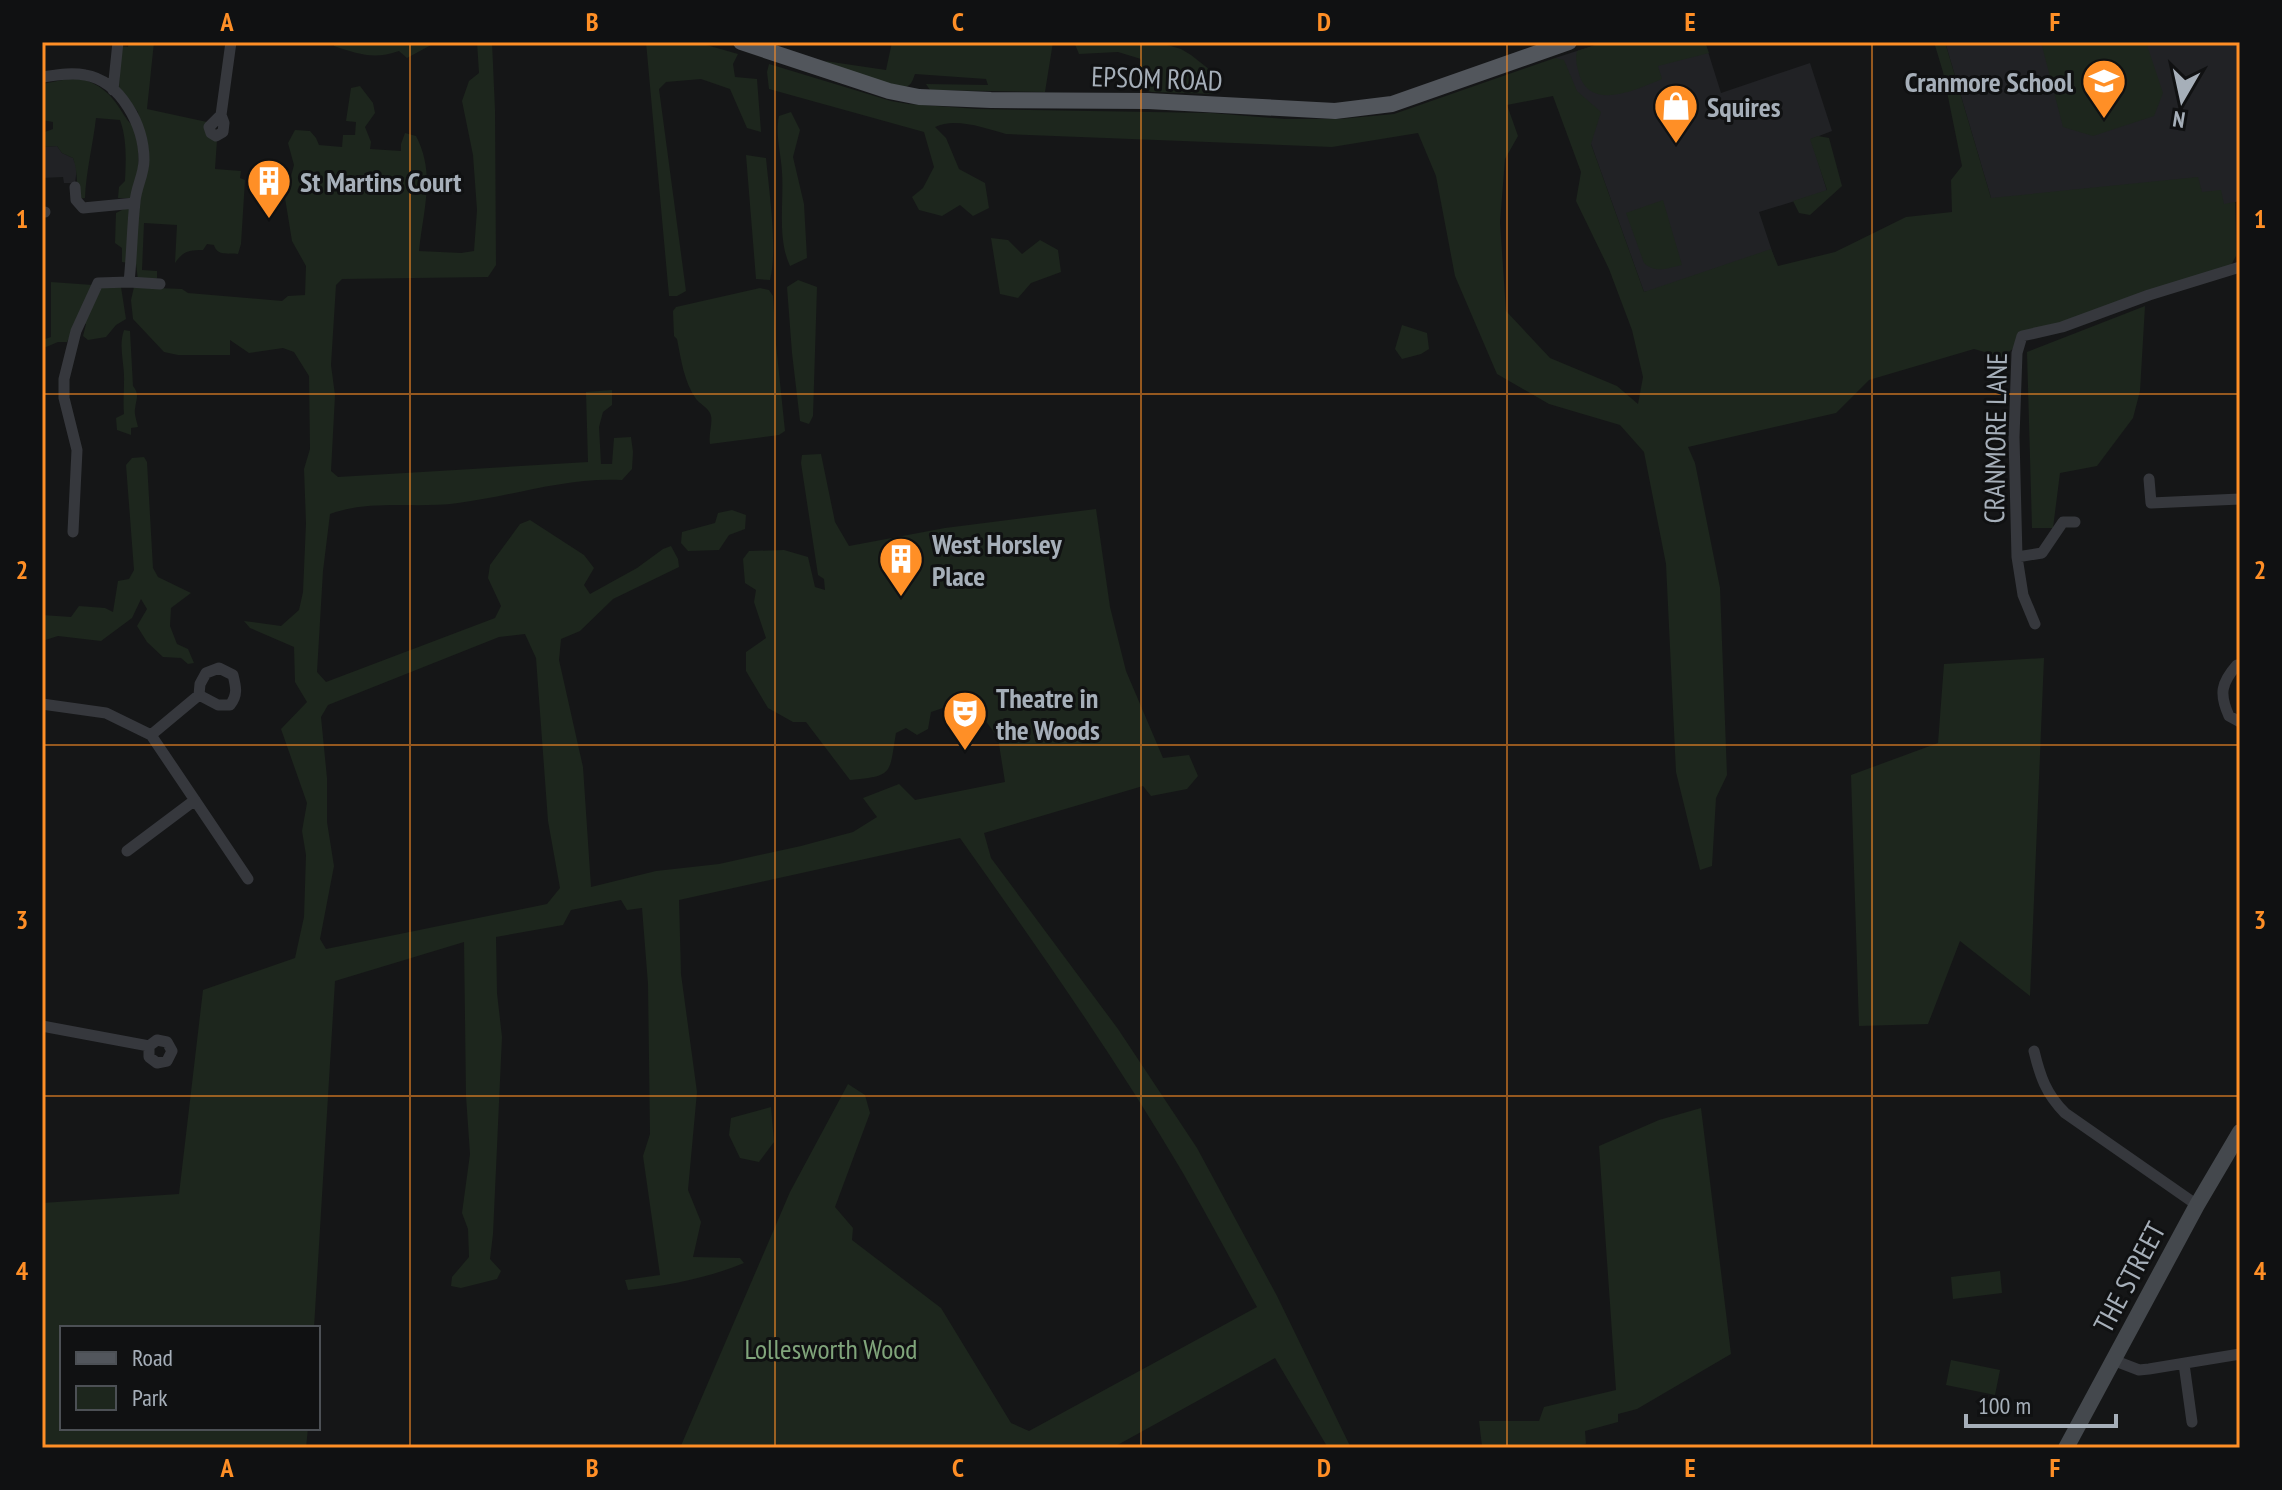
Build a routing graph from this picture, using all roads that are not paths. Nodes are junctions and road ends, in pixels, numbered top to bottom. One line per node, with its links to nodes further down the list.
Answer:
1 (118, 42): 6 (street)
2 (231, 42): 7 (street)
3 (741, 42): 4 (main road, EPSOM ROAD)
4 (1569, 42)
5 (42, 76): 6 (street)
6 (113, 90): 9 (street)
7 (221, 115)
8 (75, 187): 9 (street)
9 (135, 203): 11 (street)
10 (2240, 267): 17 (street, CRANMORE LANE)
11 (129, 282): 12 (street); 16 (street)
12 (160, 284)
13 (2149, 479): 14 (street)
14 (2240, 499)
15 (2075, 522): 17 (street)
16 (73, 532)
17 (2017, 557): 18 (street, CRANMORE LANE)
18 (2035, 624)
19 (2240, 665): 22 (street)
20 (199, 695): 23 (street)
21 (42, 704): 23 (street)
22 (2240, 722)
23 (151, 735): 24 (street)
24 (195, 800): 25 (street); 26 (street)
25 (127, 851)
26 (248, 879)
27 (42, 1026): 28 (street)
28 (149, 1046)
29 (2034, 1051): 31 (street)
30 (2240, 1132): 31 (street, THE STREET)
31 (2197, 1205): 33 (street, THE STREET)
32 (2240, 1354): 34 (street)
33 (2113, 1360): 34 (street); 36 (street, THE STREET)
34 (2184, 1364): 35 (street)
35 (2192, 1422)
36 (2066, 1448)

